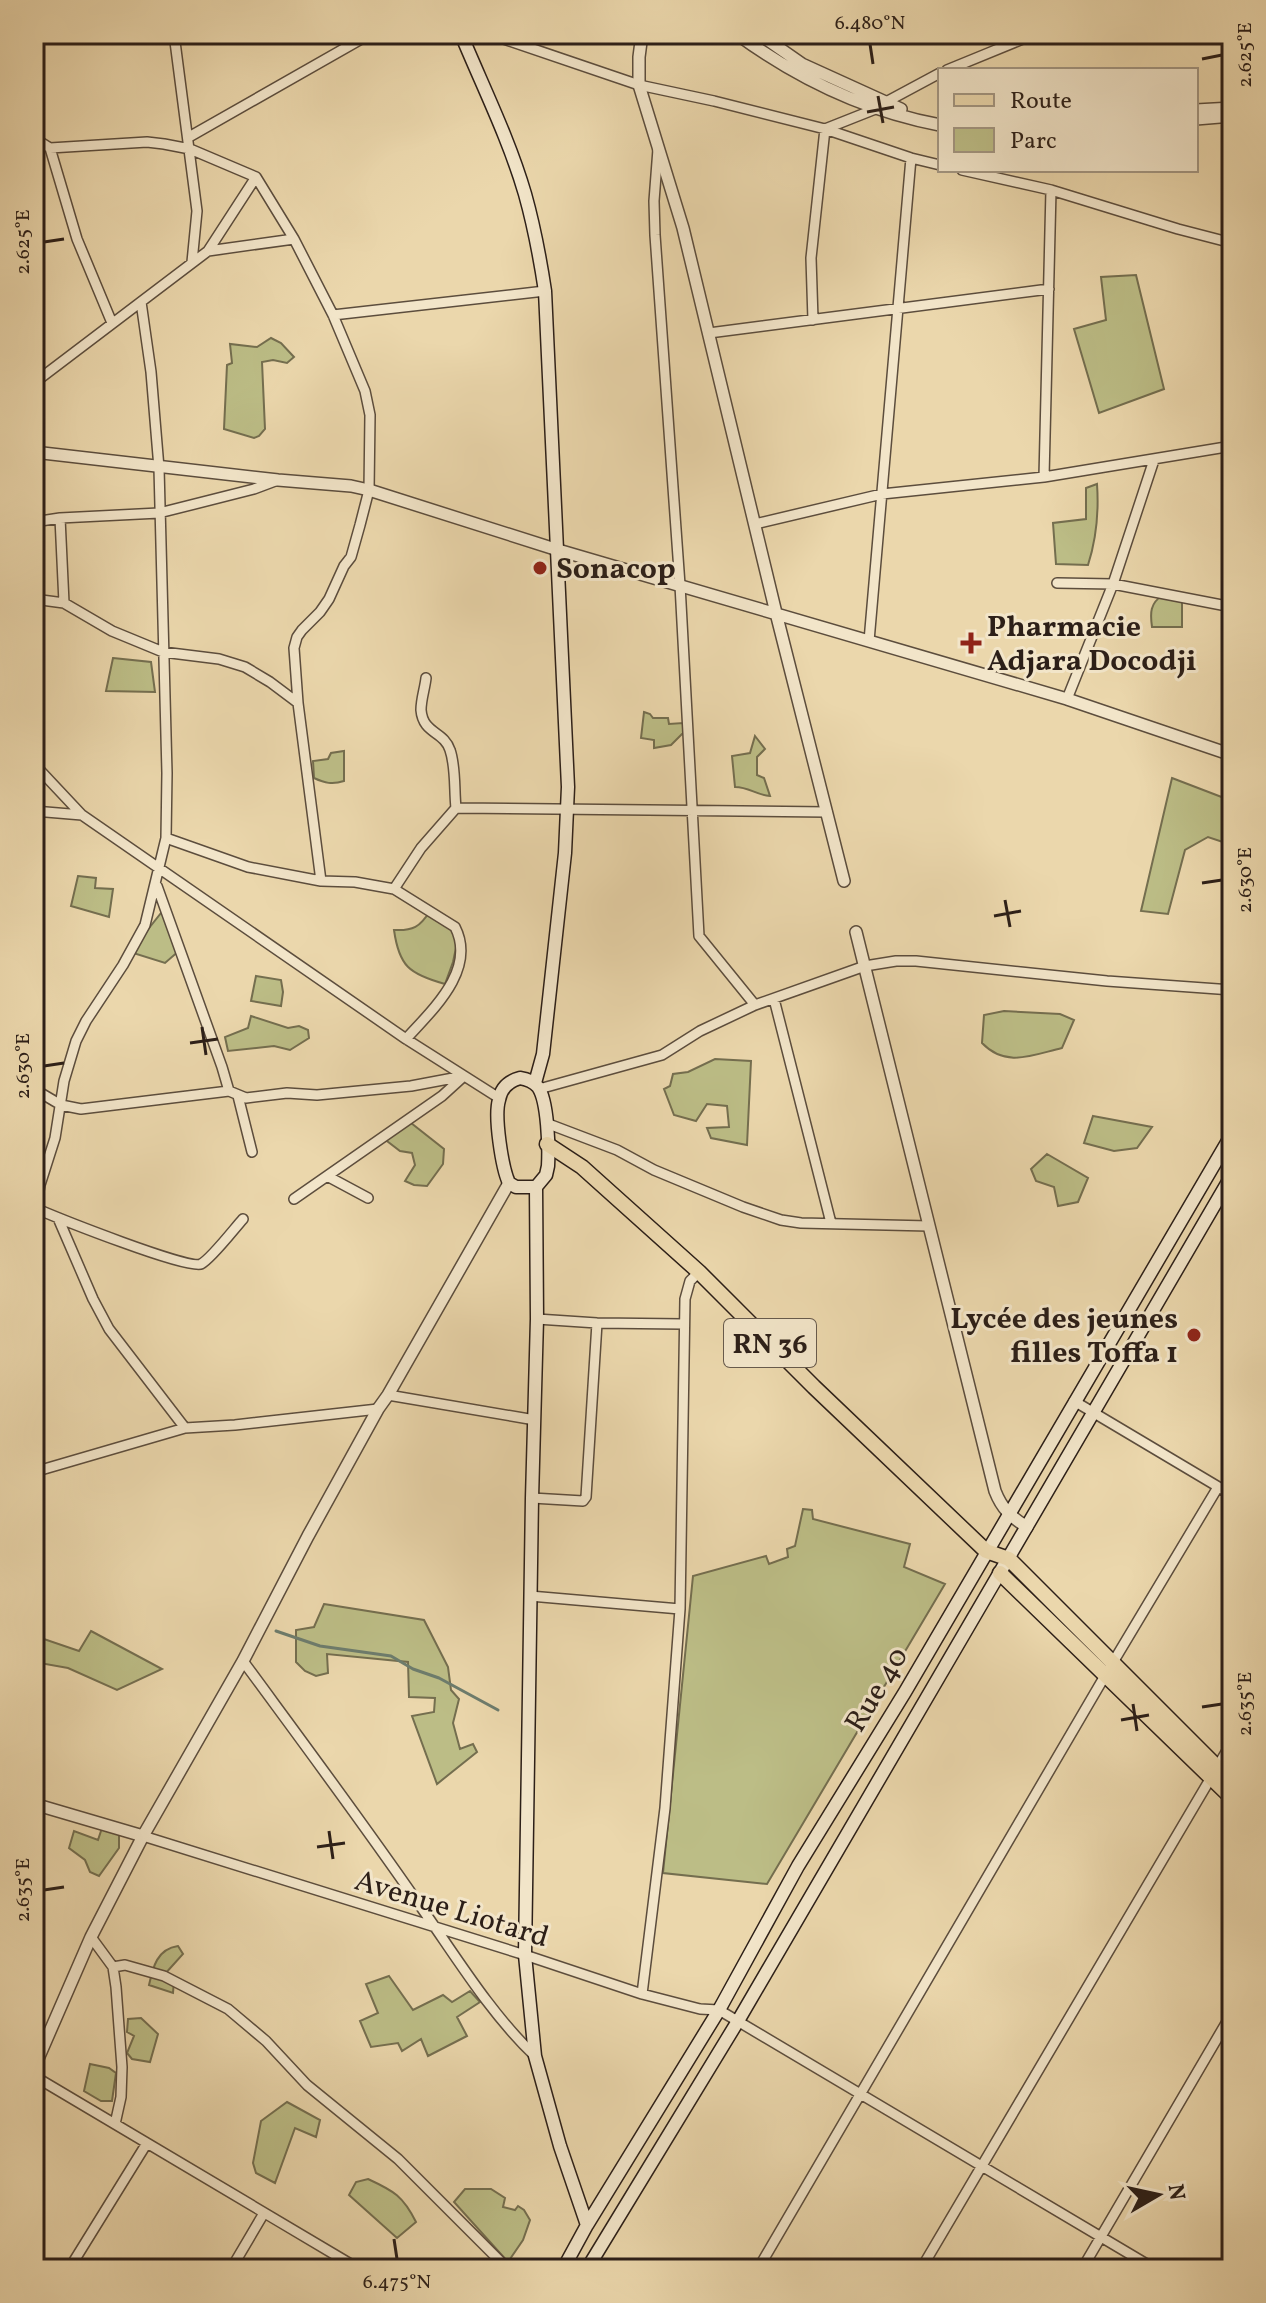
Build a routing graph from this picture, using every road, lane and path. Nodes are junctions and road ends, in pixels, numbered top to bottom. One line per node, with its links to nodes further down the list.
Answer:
1 (174, 34): 19 (street)
2 (370, 34): 19 (street)
3 (461, 34): 34 (main road)
4 (489, 34): 11 (street)
5 (642, 34): 11 (street)
6 (737, 34): 12 (street)
7 (759, 34): 12 (street)
8 (1035, 34): 9 (street)
9 (952, 68)
10 (938, 74): 12 (street)
11 (639, 85): 18 (street); 21 (street)
12 (882, 105): 17 (street); 18 (street)
13 (1232, 108): 14 (street)
14 (1198, 110)
15 (1232, 116): 16 (street)
16 (1198, 119)
17 (938, 121)
18 (825, 129): 24 (street); 38 (street)
19 (189, 137): 23 (street)
20 (35, 140): 22 (street)
21 (658, 146): 40 (street); 57 (street)
22 (50, 148): 23 (street); 39 (street)
23 (190, 149): 27 (street); 32 (street)
24 (911, 158): 25 (street); 36 (street)
25 (938, 165)
26 (971, 172): 28 (street)
27 (256, 177): 29 (street); 31 (street)
28 (1051, 190): 30 (street); 33 (street)
29 (294, 239): 31 (street); 37 (street)
30 (1232, 243)
31 (208, 251): 32 (street)
32 (192, 262): 35 (street)
33 (1049, 289): 36 (street); 46 (street)
34 (545, 291): 37 (street); 54 (main road)
35 (141, 302): 39 (street); 45 (street)
36 (897, 309): 38 (street); 49 (street)
37 (333, 315): 48 (street)
38 (813, 320): 40 (street)
39 (112, 323): 41 (street)
40 (709, 333): 53 (street)
41 (34, 383)
42 (1232, 446): 44 (street)
43 (34, 452): 45 (street)
44 (1154, 460): 46 (street); 56 (street)
45 (159, 468): 47 (street); 50 (street)
46 (1044, 477): 49 (street)
47 (278, 480): 48 (street); 50 (street)
48 (369, 490): 54 (street); 66 (street)
49 (882, 494): 53 (street); 62 (street)
50 (159, 513): 51 (street); 63 (street)
51 (60, 518): 52 (street); 59 (street)
52 (34, 522)
53 (755, 524): 61 (street)
54 (558, 550): 57 (street); 70 (main road)
55 (1057, 583): 56 (street)
56 (1113, 584): 60 (street); 65 (street)
57 (680, 585): 61 (street); 71 (street)
58 (34, 599): 59 (street)
59 (64, 603): 63 (street)
60 (1232, 607)
61 (776, 613): 62 (street); 73 (street)
62 (869, 641): 65 (street)
63 (163, 652): 66 (street); 75 (street)
64 (426, 678): 69 (street)
65 (1067, 699): 67 (street)
66 (298, 703): 77 (street)
67 (1232, 755)
68 (34, 764): 74 (street)
69 (456, 808): 70 (street); 80 (street)
70 (567, 809): 71 (street); 88 (main road)
71 (693, 810): 73 (street); 85 (street)
72 (34, 811): 74 (street)
73 (827, 812): 78 (street)
74 (82, 815): 76 (street)
75 (166, 838): 76 (street); 77 (street)
76 (159, 869): 79 (street); 86 (street)
77 (321, 881): 80 (street)
78 (844, 881)
79 (156, 883): 90 (street); 92 (street)
80 (394, 889): 86 (street)
81 (856, 932): 82 (street)
82 (865, 966): 83 (street); 84 (street); 108 (street)
83 (1232, 990)
84 (774, 999): 85 (street); 107 (street)
85 (755, 1005): 88 (street)
86 (406, 1039): 87 (street)
87 (464, 1076): 90 (street); 91 (street); 98 (street)
88 (537, 1086): 91 (main road); 93 (main road)
89 (34, 1089): 92 (street)
90 (234, 1093): 92 (street); 96 (street)
91 (499, 1098): 100 (main road)
92 (61, 1105): 99 (street)
93 (546, 1123): 95 (main road); 107 (street)
94 (1232, 1134): 114 (main road, Rue 40)
95 (547, 1144): 101 (main road); 109 (main road, RN 36)
96 (252, 1152)
97 (1232, 1175): 116 (main road, Rue 40)
98 (327, 1176): 102 (street); 103 (street)
99 (37, 1183): 104 (street)
100 (509, 1183): 101 (main road); 113 (street)
101 (536, 1187): 110 (main road)
102 (368, 1198)
103 (294, 1199)
104 (36, 1214): 105 (street)
105 (58, 1218): 106 (street); 118 (street)
106 (243, 1219)
107 (831, 1223): 108 (street)
108 (929, 1226): 123 (street)
109 (699, 1272): 112 (street); 125 (main road, RN 36)
110 (537, 1319): 111 (street); 117 (main road)
111 (597, 1323): 112 (street); 122 (street)
112 (683, 1324): 129 (street)
113 (388, 1395): 115 (street); 117 (street)
114 (1074, 1401): 116 (street); 123 (main road, Rue 40)
115 (378, 1409): 118 (street); 130 (street)
116 (1094, 1413): 120 (street); 124 (main road, Rue 40)
117 (535, 1420): 122 (main road)
118 (185, 1428): 119 (street)
119 (34, 1472)
120 (1218, 1487): 121 (street); 131 (street)
121 (1232, 1495)
122 (532, 1498): 128 (main road)
123 (1008, 1515): 124 (street); 125 (main road, Rue 40)
124 (1027, 1527): 126 (main road, Rue 40)
125 (986, 1551): 126 (main road, RN 36); 127 (main road, RN 36); 143 (main road, Rue 40)
126 (1009, 1559): 127 (main road, Rue 40); 131 (main road, RN 36)
127 (1000, 1573): 131 (main road, RN 36); 145 (main road, Rue 40)
128 (530, 1596): 129 (street); 140 (main road)
129 (680, 1609): 142 (street)
130 (243, 1661): 137 (street); 138 (street)
131 (1109, 1669): 133 (main road, RN 36); 151 (street)
132 (1232, 1742): 133 (street)
133 (1214, 1773): 134 (main road, RN 36); 135 (main road, RN 36); 154 (street)
134 (1232, 1782)
135 (1232, 1798)
136 (34, 1804): 137 (street, Avenue Liotard)
137 (143, 1836): 138 (street, Avenue Liotard); 139 (street)
138 (437, 1929): 140 (street, Avenue Liotard); 148 (street)
139 (91, 1937): 141 (street); 146 (street)
140 (525, 1955): 142 (street, Avenue Liotard); 148 (main road)
141 (113, 1967): 152 (street); 161 (street)
142 (642, 1994): 143 (street, Avenue Liotard)
143 (719, 2010): 145 (street); 156 (main road, Rue 40)
144 (1232, 2013): 157 (street)
145 (738, 2021): 151 (street); 163 (main road, Rue 40)
146 (46, 2040): 147 (street); 149 (street)
147 (34, 2046)
148 (535, 2056): 156 (main road)
149 (34, 2068)
150 (34, 2076): 152 (street)
151 (861, 2094): 154 (street); 164 (street)
152 (115, 2124): 153 (street)
153 (147, 2143): 155 (street); 158 (street)
154 (981, 2166): 157 (street); 165 (street)
155 (264, 2213): 159 (street); 160 (street)
156 (587, 2225): 162 (main road, Rue 40)
157 (1101, 2237): 166 (street); 167 (street)
158 (69, 2269)
159 (231, 2269)
160 (359, 2269)
161 (508, 2269)
162 (563, 2269)
163 (587, 2269)
164 (758, 2269)
165 (921, 2269)
166 (1082, 2269)
167 (1155, 2269)

